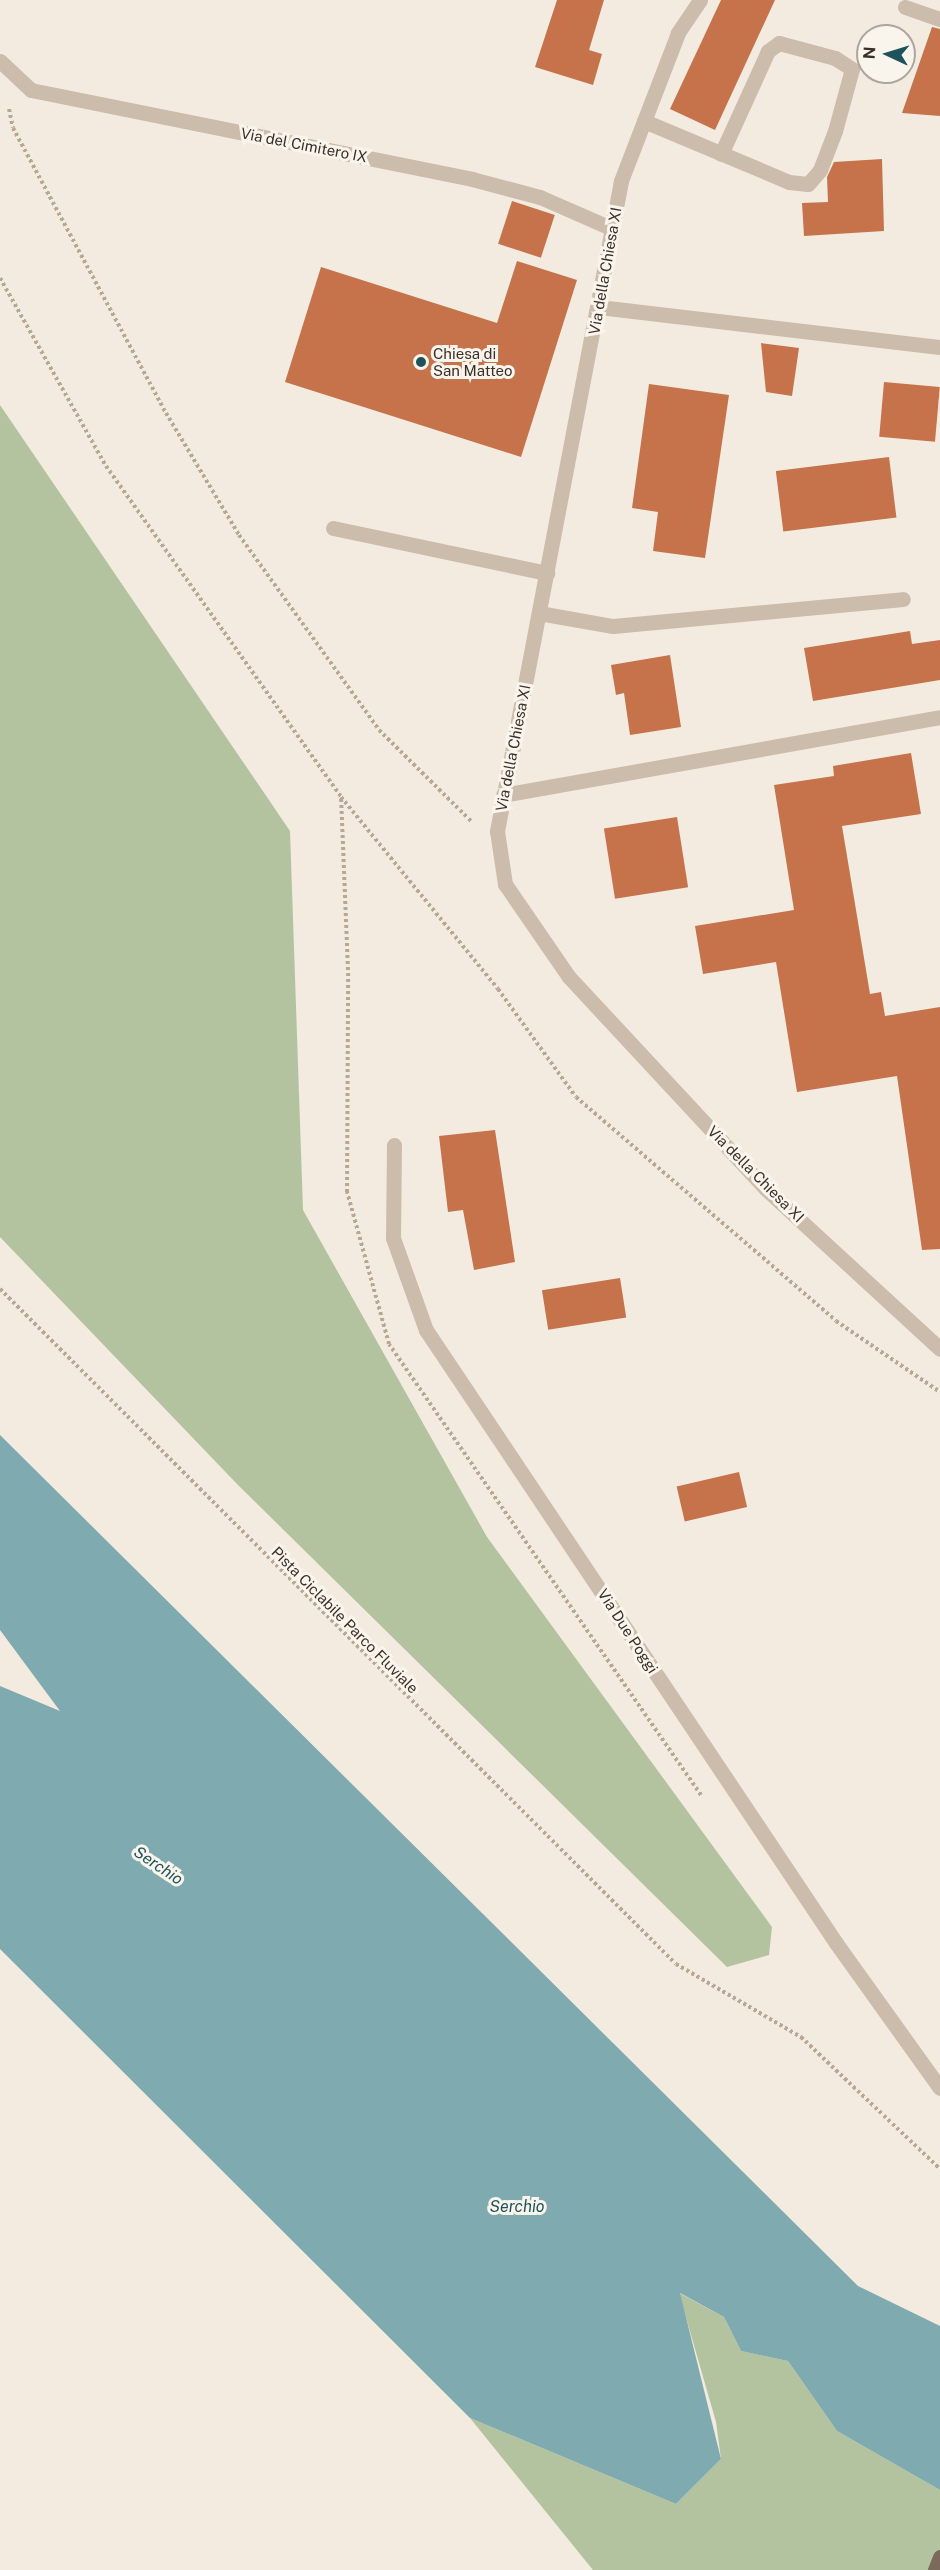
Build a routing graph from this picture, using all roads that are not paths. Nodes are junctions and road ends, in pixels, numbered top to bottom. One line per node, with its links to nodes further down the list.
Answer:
1 (700, 0): 5 (street, Via della Chiesa XI)
2 (905, 7): 3 (street)
3 (940, 20)
4 (0, 60): 7 (street, Via del Cimitero IX)
5 (644, 121): 6 (street); 7 (street, Via della Chiesa XI)
6 (721, 154): 6 (street)
7 (613, 229): 8 (street, Via della Chiesa XI)
8 (599, 307): 9 (street); 11 (street, Via della Chiesa XI)
9 (940, 348)
10 (333, 528): 11 (street)
11 (547, 573): 13 (street, Via della Chiesa XI)
12 (903, 599): 13 (street)
13 (539, 613): 15 (street, Via della Chiesa XI)
14 (940, 717): 15 (street)
15 (503, 795): 17 (street, Via della Chiesa XI)
16 (394, 1145): 18 (street, Via Due Poggi)
17 (940, 1349)
18 (940, 2088)
19 (940, 2557): 20 (main road)
20 (935, 2570)

